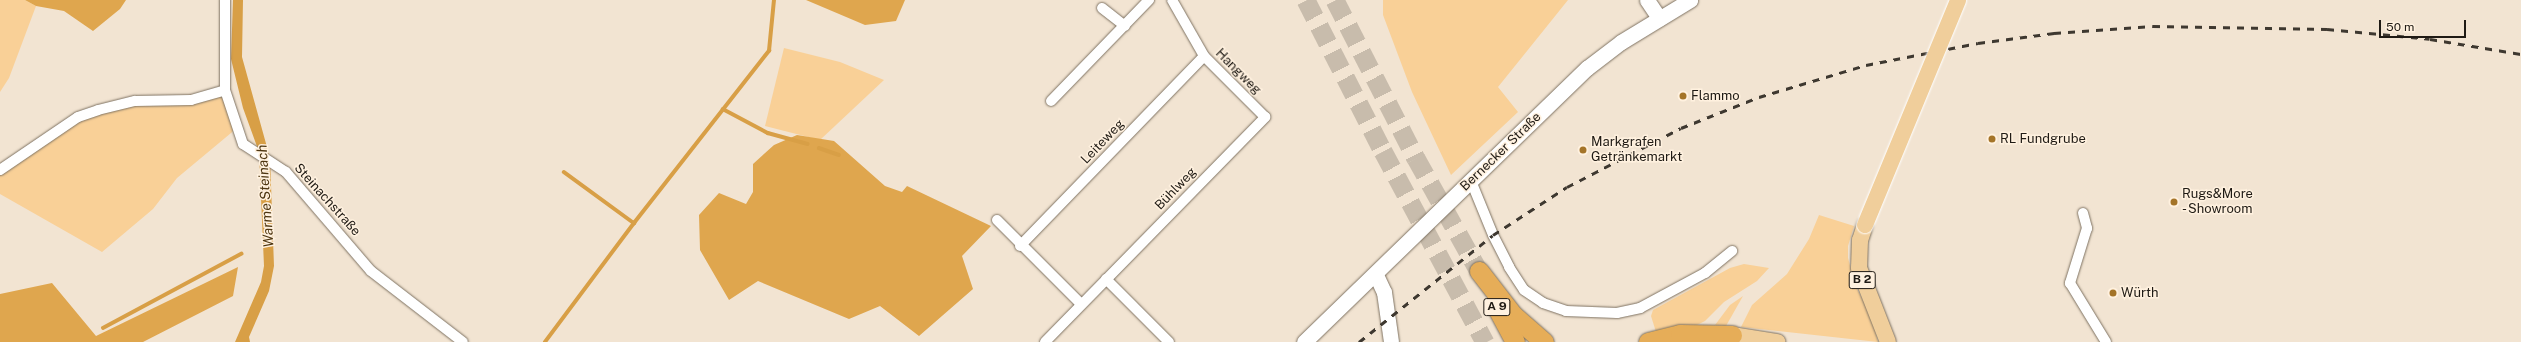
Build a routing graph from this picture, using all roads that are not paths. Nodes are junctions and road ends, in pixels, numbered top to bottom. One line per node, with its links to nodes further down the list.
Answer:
1 (224, 0): 11 (street, Steinachstraße)
2 (1150, 0): 9 (street)
3 (1172, 0): 10 (street, Hangweg)
4 (1647, 0): 8 (street)
5 (1690, 0): 8 (street, Bernecker Straße)
6 (1958, 0): 33 (main road, B 2, bridge)
7 (1102, 8): 9 (street)
8 (1659, 18): 15 (street, Bernecker Straße)
9 (1125, 26): 12 (street)
10 (1204, 56): 13 (street, Hangweg); 18 (street, Leiteweg)
11 (225, 90): 14 (street); 24 (street, Steinachstraße)
12 (1051, 101)
13 (1265, 117): 21 (street, Bühlweg)
14 (0, 170)
15 (1471, 181): 19 (street); 20 (street, Bernecker Straße)
16 (2082, 213): 34 (street)
17 (997, 220): 18 (street)
18 (1020, 246): 22 (street)
19 (1732, 251)
20 (1376, 275): 27 (street, Bernecker Straße); 28 (street)
21 (1106, 279): 22 (street, Bühlweg); 26 (street)
22 (1081, 304): 25 (street, Bühlweg)
23 (1732, 335): 31 (highway); 32 (main road)
24 (463, 342)
25 (1045, 342)
26 (1170, 342)
27 (1304, 342)
28 (1391, 342)
29 (1515, 342): 30 (highway, A 9)
30 (1544, 342)
31 (1648, 342)
32 (1777, 342)
33 (1888, 342)
34 (2106, 342)

